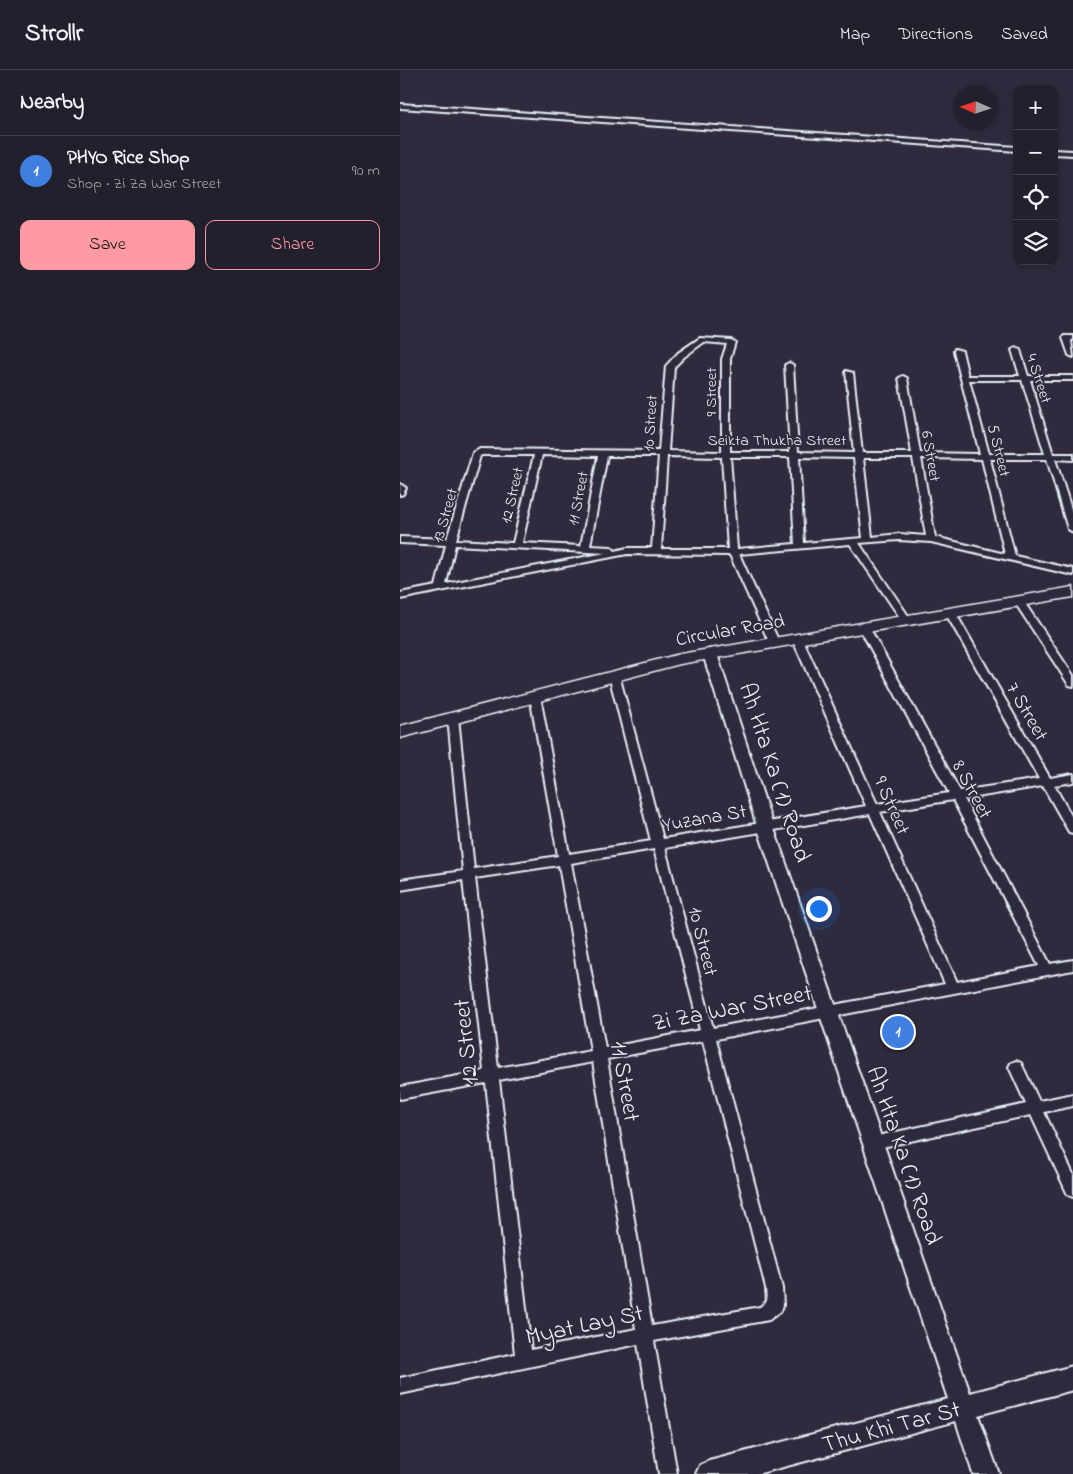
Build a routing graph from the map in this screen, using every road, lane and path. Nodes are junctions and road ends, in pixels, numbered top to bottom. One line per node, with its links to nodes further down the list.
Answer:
1 (400, 106): 2 (street)
2 (1013, 149)
3 (1058, 152): 4 (street)
4 (1073, 153)
5 (1070, 338): 9 (street)
6 (731, 342): 19 (street, 10 Street); 20 (street, 9 Street)
7 (1016, 350): 12 (street, 4 Street)
8 (958, 351): 14 (street, 5 Street)
9 (1073, 355)
10 (789, 365): 21 (street)
11 (849, 373): 22 (street)
12 (1025, 377): 14 (street); 15 (street); 25 (street, 4 Street)
13 (904, 378): 23 (street, 6 Street)
14 (965, 378): 24 (street, 5 Street)
15 (1073, 378)
16 (480, 452): 17 (street, Seikta Thukha Street); 34 (street, 13 Street)
17 (539, 452): 18 (street, Seikta Thukha Street); 35 (street, 12 Street)
18 (603, 453): 19 (street, Seikta Thukha Street); 37 (street, 11 Street)
19 (664, 453): 20 (street, Seikta Thukha Street); 39 (street, 10 Street)
20 (726, 454): 21 (street, Seikta Thukha Street); 40 (street, 9 Street)
21 (793, 454): 22 (street, Seikta Thukha Street); 36 (street)
22 (859, 455): 23 (street, Seikta Thukha Street); 32 (street)
23 (917, 456): 24 (street, Seikta Thukha Street); 30 (street, 6 Street)
24 (986, 456): 25 (street, Seikta Thukha Street); 41 (street, 5 Street)
25 (1050, 457): 26 (street, Seikta Thukha Street); 29 (street, 4 Street)
26 (1073, 457)
27 (400, 487): 28 (street)
28 (400, 492)
29 (1073, 529)
30 (931, 539): 32 (street); 41 (street)
31 (400, 540): 34 (street)
32 (868, 541): 33 (street)
33 (853, 542): 36 (street); 48 (street)
34 (451, 543): 35 (street); 43 (street, 13 Street)
35 (517, 546): 37 (street)
36 (800, 547): 40 (street)
37 (584, 549): 38 (street)
38 (628, 551): 39 (street); 43 (street)
39 (656, 552): 40 (street)
40 (733, 552): 51 (street, 9 Street)
41 (1011, 557): 42 (street)
42 (1073, 572)
43 (440, 588): 45 (street)
44 (1073, 592): 46 (main road, Circular Road)
45 (400, 596)
46 (1019, 601): 47 (main road, Circular Road); 54 (street)
47 (950, 612): 48 (main road, Circular Road); 59 (street, 7 Street)
48 (906, 620): 49 (main road, Circular Road)
49 (864, 627): 50 (main road, Circular Road); 60 (street, 8 Street)
50 (797, 638): 51 (main road, Circular Road); 61 (street, 9 Street)
51 (774, 642): 52 (main road, Circular Road)
52 (710, 654): 53 (main road, Circular Road); 62 (street, Ah Hta Ka (1) Road)
53 (614, 675): 55 (main road, Circular Road); 64 (street, 10 Street)
54 (1073, 683)
55 (535, 696): 56 (main road, Circular Road); 65 (street, 11 Street)
56 (453, 718): 57 (main road, Circular Road); 66 (street, 12 Street)
57 (400, 732)
58 (1073, 778): 59 (street, Yuzana St)
59 (1046, 782): 60 (street, Yuzana St); 63 (street, 7 Street)
60 (957, 796): 61 (street, Yuzana St); 69 (street, 8 Street)
61 (874, 809): 62 (street, Yuzana St); 70 (street, 9 Street)
62 (766, 826): 64 (street, Yuzana St); 71 (street, Ah Hta Ka (1) Road)
63 (1073, 829)
64 (659, 844): 65 (street, Yuzana St); 72 (street, 10 Street)
65 (565, 861): 66 (street, Yuzana St); 73 (street, 11 Street)
66 (469, 875): 67 (street, Yuzana St); 75 (street, 12 Street)
67 (400, 886)
68 (1073, 965): 69 (street, Zi Za War Street)
69 (1047, 970): 70 (street, Zi Za War Street)
70 (953, 988): 71 (street, Zi Za War Street)
71 (829, 1012): 72 (street, Zi Za War Street); 79 (street, Ah Hta Ka (1) Road)
72 (707, 1035): 73 (street, Zi Za War Street); 81 (street, 10 Street)
73 (599, 1055): 75 (street, Zi Za War Street); 82 (street, 11 Street)
74 (1016, 1067): 78 (street)
75 (492, 1076): 76 (street, Zi Za War Street); 83 (street, 12 Street)
76 (400, 1093)
77 (1073, 1100): 78 (street)
78 (1035, 1109): 79 (street); 80 (street)
79 (873, 1143): 86 (street, Ah Hta Ka (1) Road)
80 (1073, 1190)
81 (775, 1305): 82 (street, Myat Lay St)
82 (645, 1335): 83 (street, Myat Lay St); 87 (street, 11 Street)
83 (524, 1360): 85 (street, Myat Lay St)
84 (1073, 1378): 86 (street, Thu Khi Tar St)
85 (400, 1386)
86 (963, 1407): 88 (street, Thu Khi Tar St); 89 (street, Ah Hta Ka (1) Road)
87 (668, 1474)
88 (709, 1474)
89 (986, 1474)

